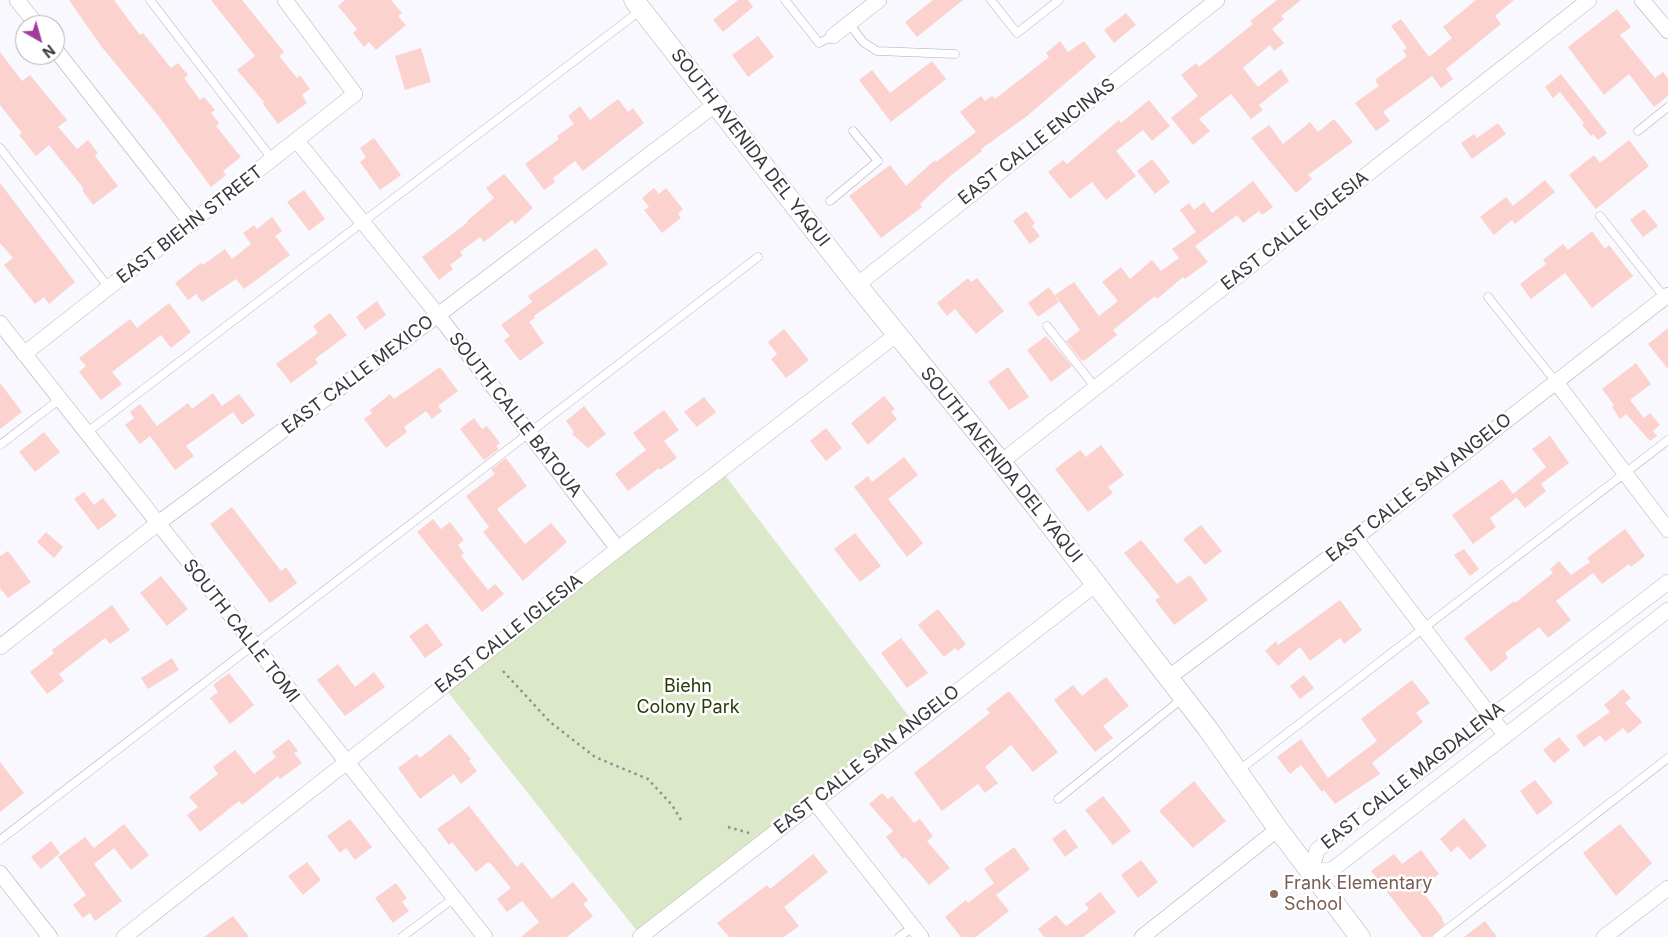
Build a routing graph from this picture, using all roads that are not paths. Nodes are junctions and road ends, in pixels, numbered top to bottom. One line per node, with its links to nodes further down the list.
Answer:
1 (17, 0): 12 (street)
2 (150, 0): 24 (lane)
3 (285, 0): 22 (street, EAST BIEHN STREET)
4 (785, 0): 15 (lane)
5 (879, 0): 13 (street)
6 (992, 0): 7 (lane)
7 (1059, 0)
8 (1217, 0): 30 (street, EAST CALLE ENCINAS)
9 (1589, 0): 40 (street, EAST CALLE IGLESIA)
10 (1642, 0): 14 (street)
11 (638, 5): 18 (street, SOUTH AVENIDA DEL YAQUI); 27 (lane)
12 (28, 15)
13 (849, 23): 15 (street); 16 (lane)
14 (1668, 31)
15 (833, 36)
16 (955, 54)
17 (65, 62): 28 (street)
18 (716, 104): 30 (street, SOUTH AVENIDA DEL YAQUI); 34 (street, EAST CALLE MEXICO)
19 (1668, 107): 21 (lane)
20 (853, 131): 25 (lane)
21 (1638, 132)
22 (297, 141): 24 (street, EAST BIEHN STREET); 27 (street, SOUTH CALLE BATOUA)
23 (0, 148): 31 (lane)
24 (273, 160): 28 (street, EAST BIEHN STREET)
25 (830, 201)
26 (1600, 216): 32 (lane)
27 (363, 222): 34 (street, SOUTH CALLE BATOUA); 43 (lane)
28 (192, 224): 31 (street, EAST BIEHN STREET)
29 (758, 257): 42 (lane)
30 (857, 285): 37 (street, SOUTH AVENIDA DEL YAQUI)
31 (109, 288): 38 (street, EAST BIEHN STREET)
32 (1666, 296): 39 (street, EAST CALLE SAN ANGELO)
33 (1488, 297): 39 (lane)
34 (438, 315): 42 (street, SOUTH CALLE BATOUA); 48 (street, EAST CALLE MEXICO)
35 (0, 323): 38 (street, SOUTH CALLE TOMI)
36 (1047, 326): 40 (lane)
37 (896, 335): 46 (street, SOUTH AVENIDA DEL YAQUI); 51 (street, EAST CALLE IGLESIA)
38 (24, 354): 41 (street, SOUTH CALLE TOMI)
39 (1556, 382): 47 (street); 50 (street, EAST CALLE SAN ANGELO)
40 (1096, 387): 46 (street, EAST CALLE IGLESIA)
41 (60, 399): 43 (street, SOUTH CALLE TOMI); 45 (lane)
42 (528, 432): 51 (street, SOUTH CALLE BATOUA); 56 (lane)
43 (86, 433): 48 (street, SOUTH CALLE TOMI)
44 (1668, 440): 47 (lane)
45 (0, 445)
46 (1001, 462): 53 (street, SOUTH AVENIDA DEL YAQUI)
47 (1625, 473): 49 (street); 55 (lane)
48 (157, 524): 56 (street, SOUTH CALLE TOMI); 57 (street, EAST CALLE MEXICO)
49 (1668, 530)
50 (1355, 538): 55 (street); 58 (street, EAST CALLE SAN ANGELO)
51 (618, 549): 63 (street, EAST CALLE IGLESIA)
52 (1668, 582): 60 (street, EAST CALLE MAGDALENA)
53 (1096, 584): 58 (street, SOUTH AVENIDA DEL YAQUI); 66 (street, EAST CALLE SAN ANGELO)
54 (1668, 610): 61 (street, EAST CALLE MAGDALENA)
55 (1422, 627): 60 (street); 64 (lane)
56 (252, 645): 63 (street, SOUTH CALLE TOMI); 68 (lane)
57 (0, 647)
58 (1168, 678): 59 (street, SOUTH AVENIDA DEL YAQUI)
59 (1183, 698): 64 (street, SOUTH AVENIDA DEL YAQUI); 65 (lane)
60 (1490, 716): 61 (street); 70 (street, EAST CALLE MAGDALENA)
61 (1505, 735): 70 (street, EAST CALLE MAGDALENA)
62 (1668, 758): 82 (lane)
63 (345, 762): 72 (street, SOUTH CALLE TOMI); 75 (street, EAST CALLE IGLESIA)
64 (1238, 771): 67 (street, SOUTH AVENIDA DEL YAQUI)
65 (1058, 799)
66 (814, 801): 73 (street); 78 (street, EAST CALLE SAN ANGELO)
67 (1278, 829): 70 (street, SOUTH AVENIDA DEL YAQUI); 80 (street)
68 (0, 840)
69 (0, 873): 74 (street)
70 (1311, 874): 81 (street, SOUTH AVENIDA DEL YAQUI)
71 (1668, 888): 83 (street)
72 (454, 898): 76 (lane); 77 (street, SOUTH CALLE TOMI)
73 (917, 932): 79 (lane)
74 (50, 937)
75 (124, 937)
76 (402, 937)
77 (485, 937)
78 (640, 937)
79 (900, 937)
80 (1142, 937)
81 (1360, 937)
82 (1437, 937)
83 (1604, 937)

